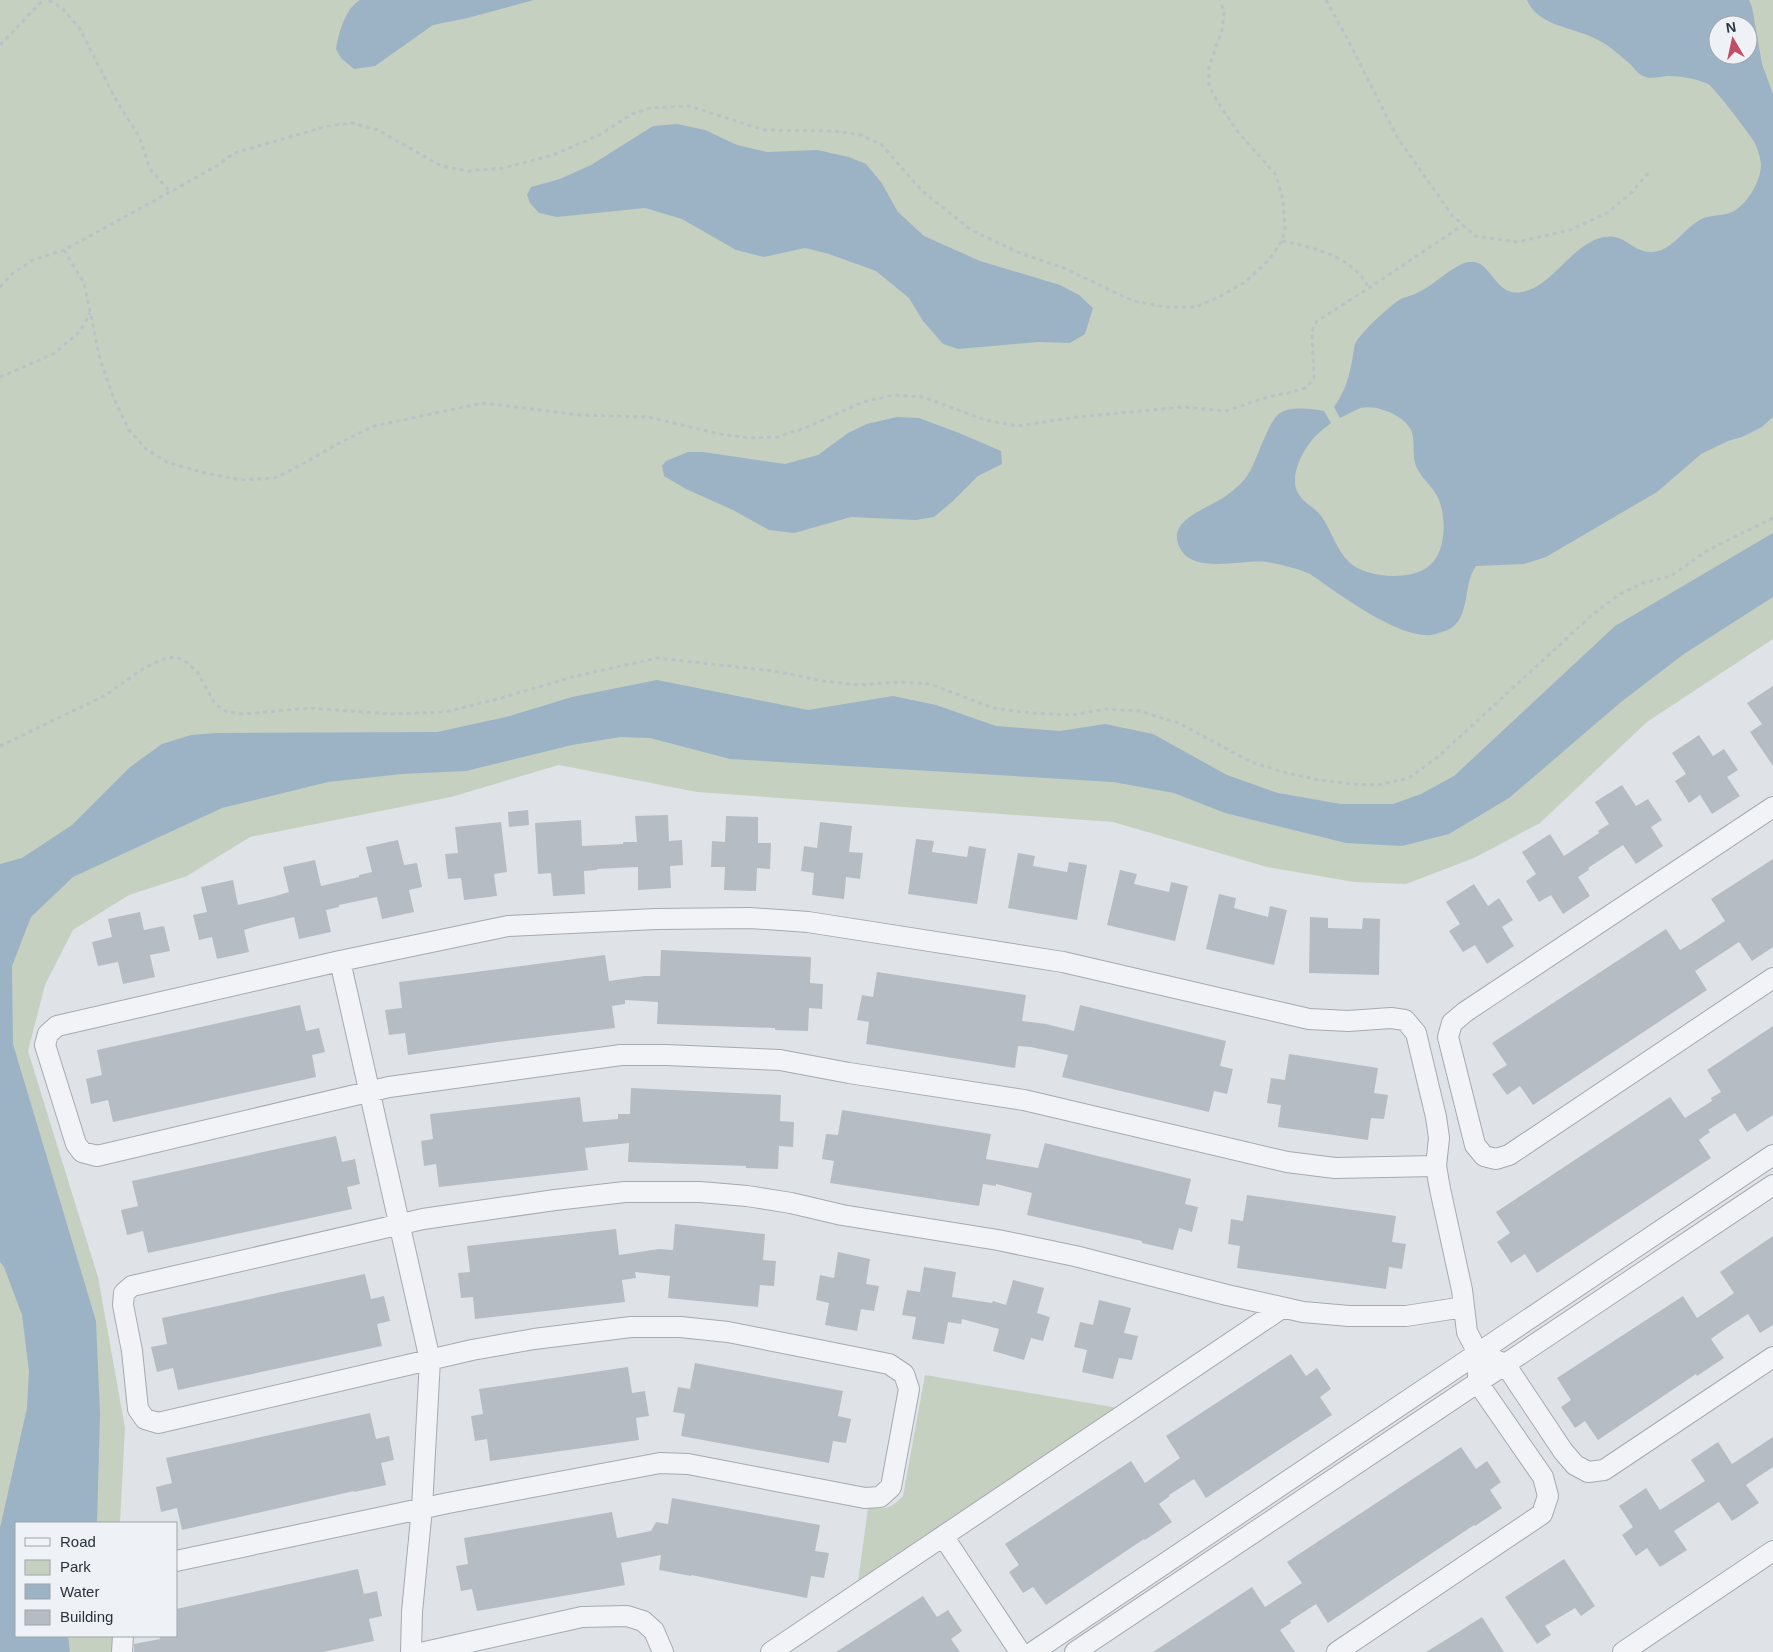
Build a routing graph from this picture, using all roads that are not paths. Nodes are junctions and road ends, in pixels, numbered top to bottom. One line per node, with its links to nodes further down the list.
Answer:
1 (1773, 807): 3 (street)
2 (340, 961): 4 (street); 4 (street); 6 (street)
3 (1773, 978)
4 (370, 1092): 6 (street); 8 (street)
5 (1773, 1155): 11 (street)
6 (1436, 1166): 9 (street)
7 (1773, 1185): 14 (street)
8 (399, 1224): 10 (street); 13 (street); 13 (street)
9 (1464, 1307): 10 (street); 11 (street)
10 (1282, 1308): 17 (street)
11 (1478, 1353): 14 (street); 15 (street); 27 (street)
12 (1773, 1357): 14 (street)
13 (430, 1360): 16 (street); 16 (street)
14 (1506, 1364): 15 (street)
15 (1478, 1382): 28 (street); 29 (street)
16 (422, 1508): 19 (street); 22 (street)
17 (943, 1536): 25 (street); 26 (street)
18 (1773, 1551): 30 (street)
19 (178, 1561)
20 (122, 1637): 21 (street)
21 (122, 1652)
22 (411, 1652)
23 (426, 1652): 24 (street)
24 (663, 1652)
25 (771, 1652)
26 (1020, 1652)
27 (1033, 1652)
28 (1075, 1652)
29 (1337, 1652)
30 (1623, 1652)

